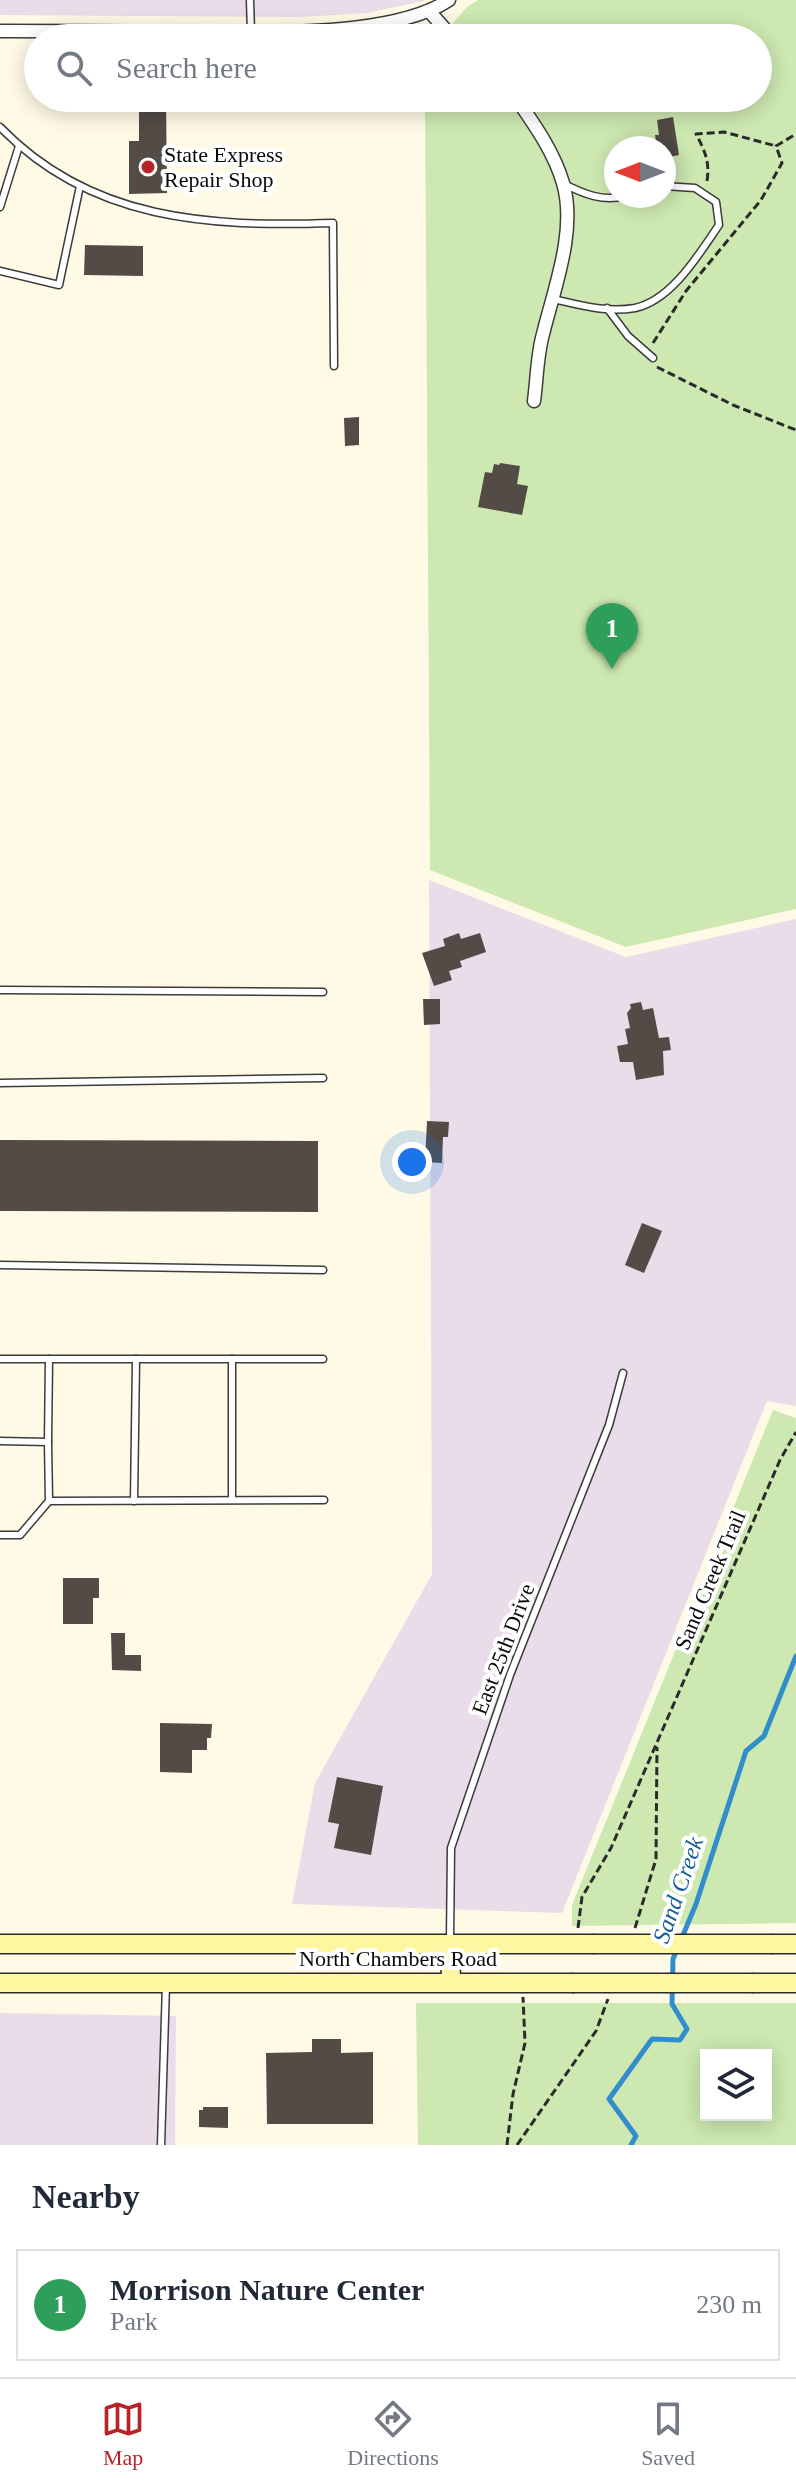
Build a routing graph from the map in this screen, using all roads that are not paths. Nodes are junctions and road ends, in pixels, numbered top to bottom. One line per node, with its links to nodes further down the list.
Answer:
1 (250, 0): 4 (lane)
2 (445, 1): 3 (street)
3 (429, 11): 5 (street); 6 (street)
4 (251, 24)
5 (363, 24)
6 (441, 24)
7 (0, 31): 8 (street)
8 (24, 31)
9 (526, 112): 12 (street)
10 (0, 127): 11 (lane)
11 (19, 146): 13 (lane); 16 (lane)
12 (564, 184): 15 (lane); 18 (street)
13 (80, 186): 17 (lane); 21 (lane)
14 (676, 187): 19 (lane)
15 (604, 198)
16 (0, 207)
17 (0, 271)
18 (553, 299): 19 (lane); 22 (street)
19 (607, 308): 20 (lane)
20 (653, 358)
21 (334, 366)
22 (534, 401)
23 (0, 990): 24 (lane)
24 (323, 992)
25 (323, 1078): 26 (lane)
26 (0, 1083)
27 (0, 1265): 28 (lane)
28 (323, 1270)
29 (0, 1359): 30 (lane)
30 (49, 1359): 31 (lane); 36 (lane)
31 (136, 1359): 32 (lane); 40 (lane)
32 (232, 1359): 33 (lane); 37 (lane)
33 (323, 1359)
34 (623, 1373): 43 (lane, East 25th Drive)
35 (0, 1441): 36 (lane)
36 (48, 1442): 39 (lane)
37 (232, 1500): 38 (lane); 40 (lane)
38 (324, 1500)
39 (49, 1501): 40 (lane); 41 (lane)
40 (134, 1501)
41 (0, 1535)
42 (0, 1944): 43 (main road, North Chambers Road)
43 (450, 1944): 44 (main road, North Chambers Road, bridge); 46 (main road)
44 (796, 1944)
45 (166, 1982): 46 (main road, North Chambers Road); 47 (main road, North Chambers Road); 49 (lane)
46 (451, 1982): 48 (main road, North Chambers Road, bridge)
47 (0, 1983)
48 (796, 1983)
49 (161, 2145)

